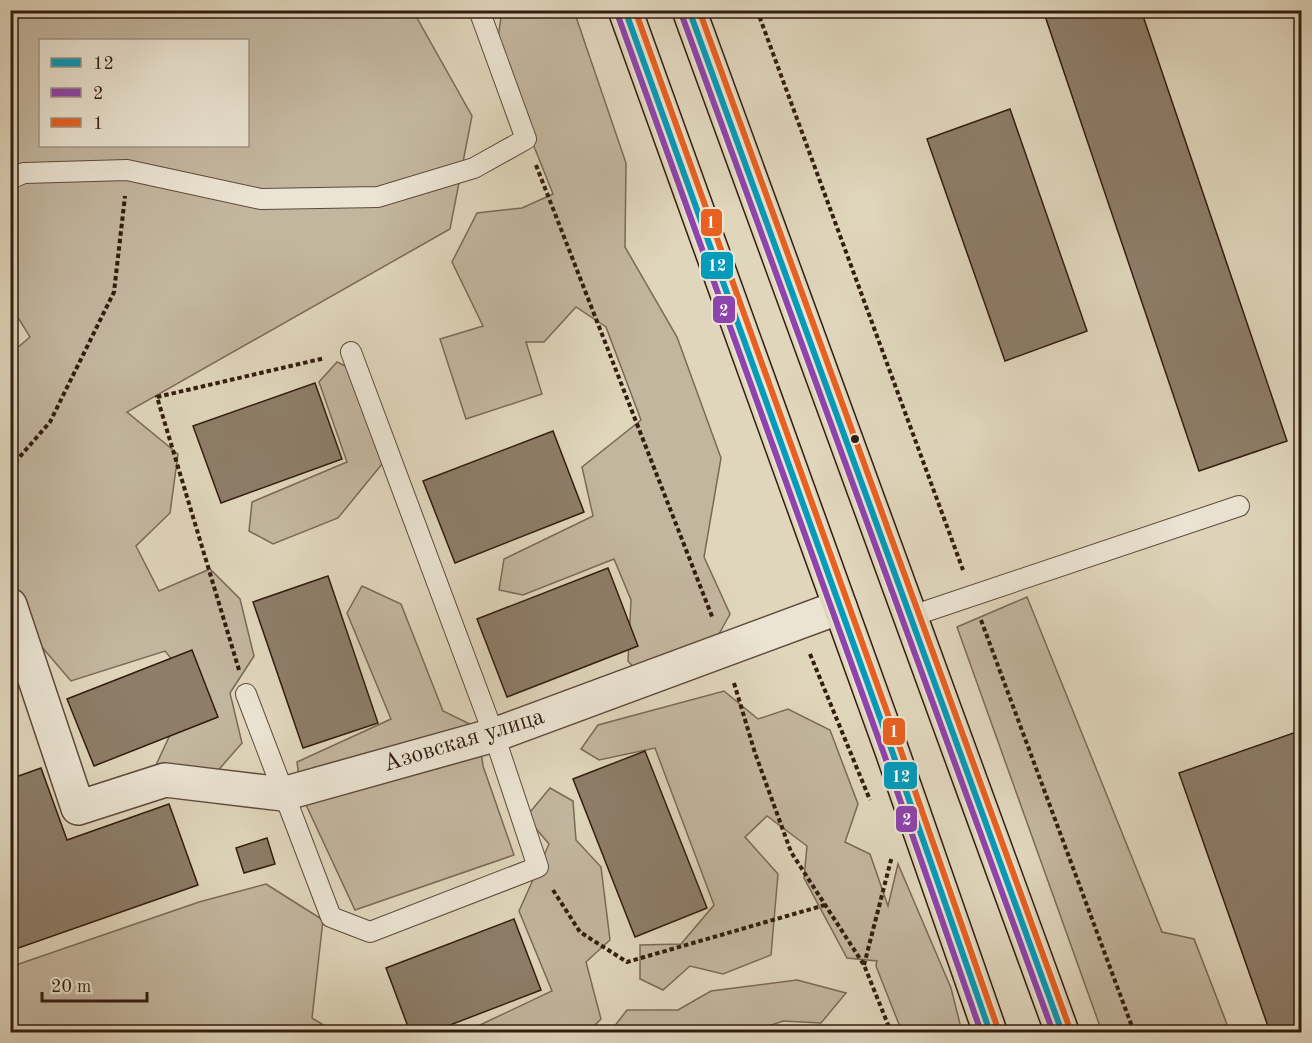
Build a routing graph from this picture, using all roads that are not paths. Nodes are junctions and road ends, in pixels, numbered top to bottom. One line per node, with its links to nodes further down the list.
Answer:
1 (479, 10): 4 (lane)
2 (625, 10): 8 (main road)
3 (688, 10): 9 (main road)
4 (10, 179)
5 (351, 352): 11 (lane)
6 (1239, 506): 9 (lane)
7 (10, 605): 12 (street, Азовская улица)
8 (840, 607): 11 (street, Азовская улица); 13 (main road)
9 (909, 617): 14 (main road)
10 (246, 694): 12 (lane)
11 (494, 735): 12 (street, Азовская улица); 12 (lane)
12 (283, 794)
13 (990, 1032)
14 (1062, 1032)

